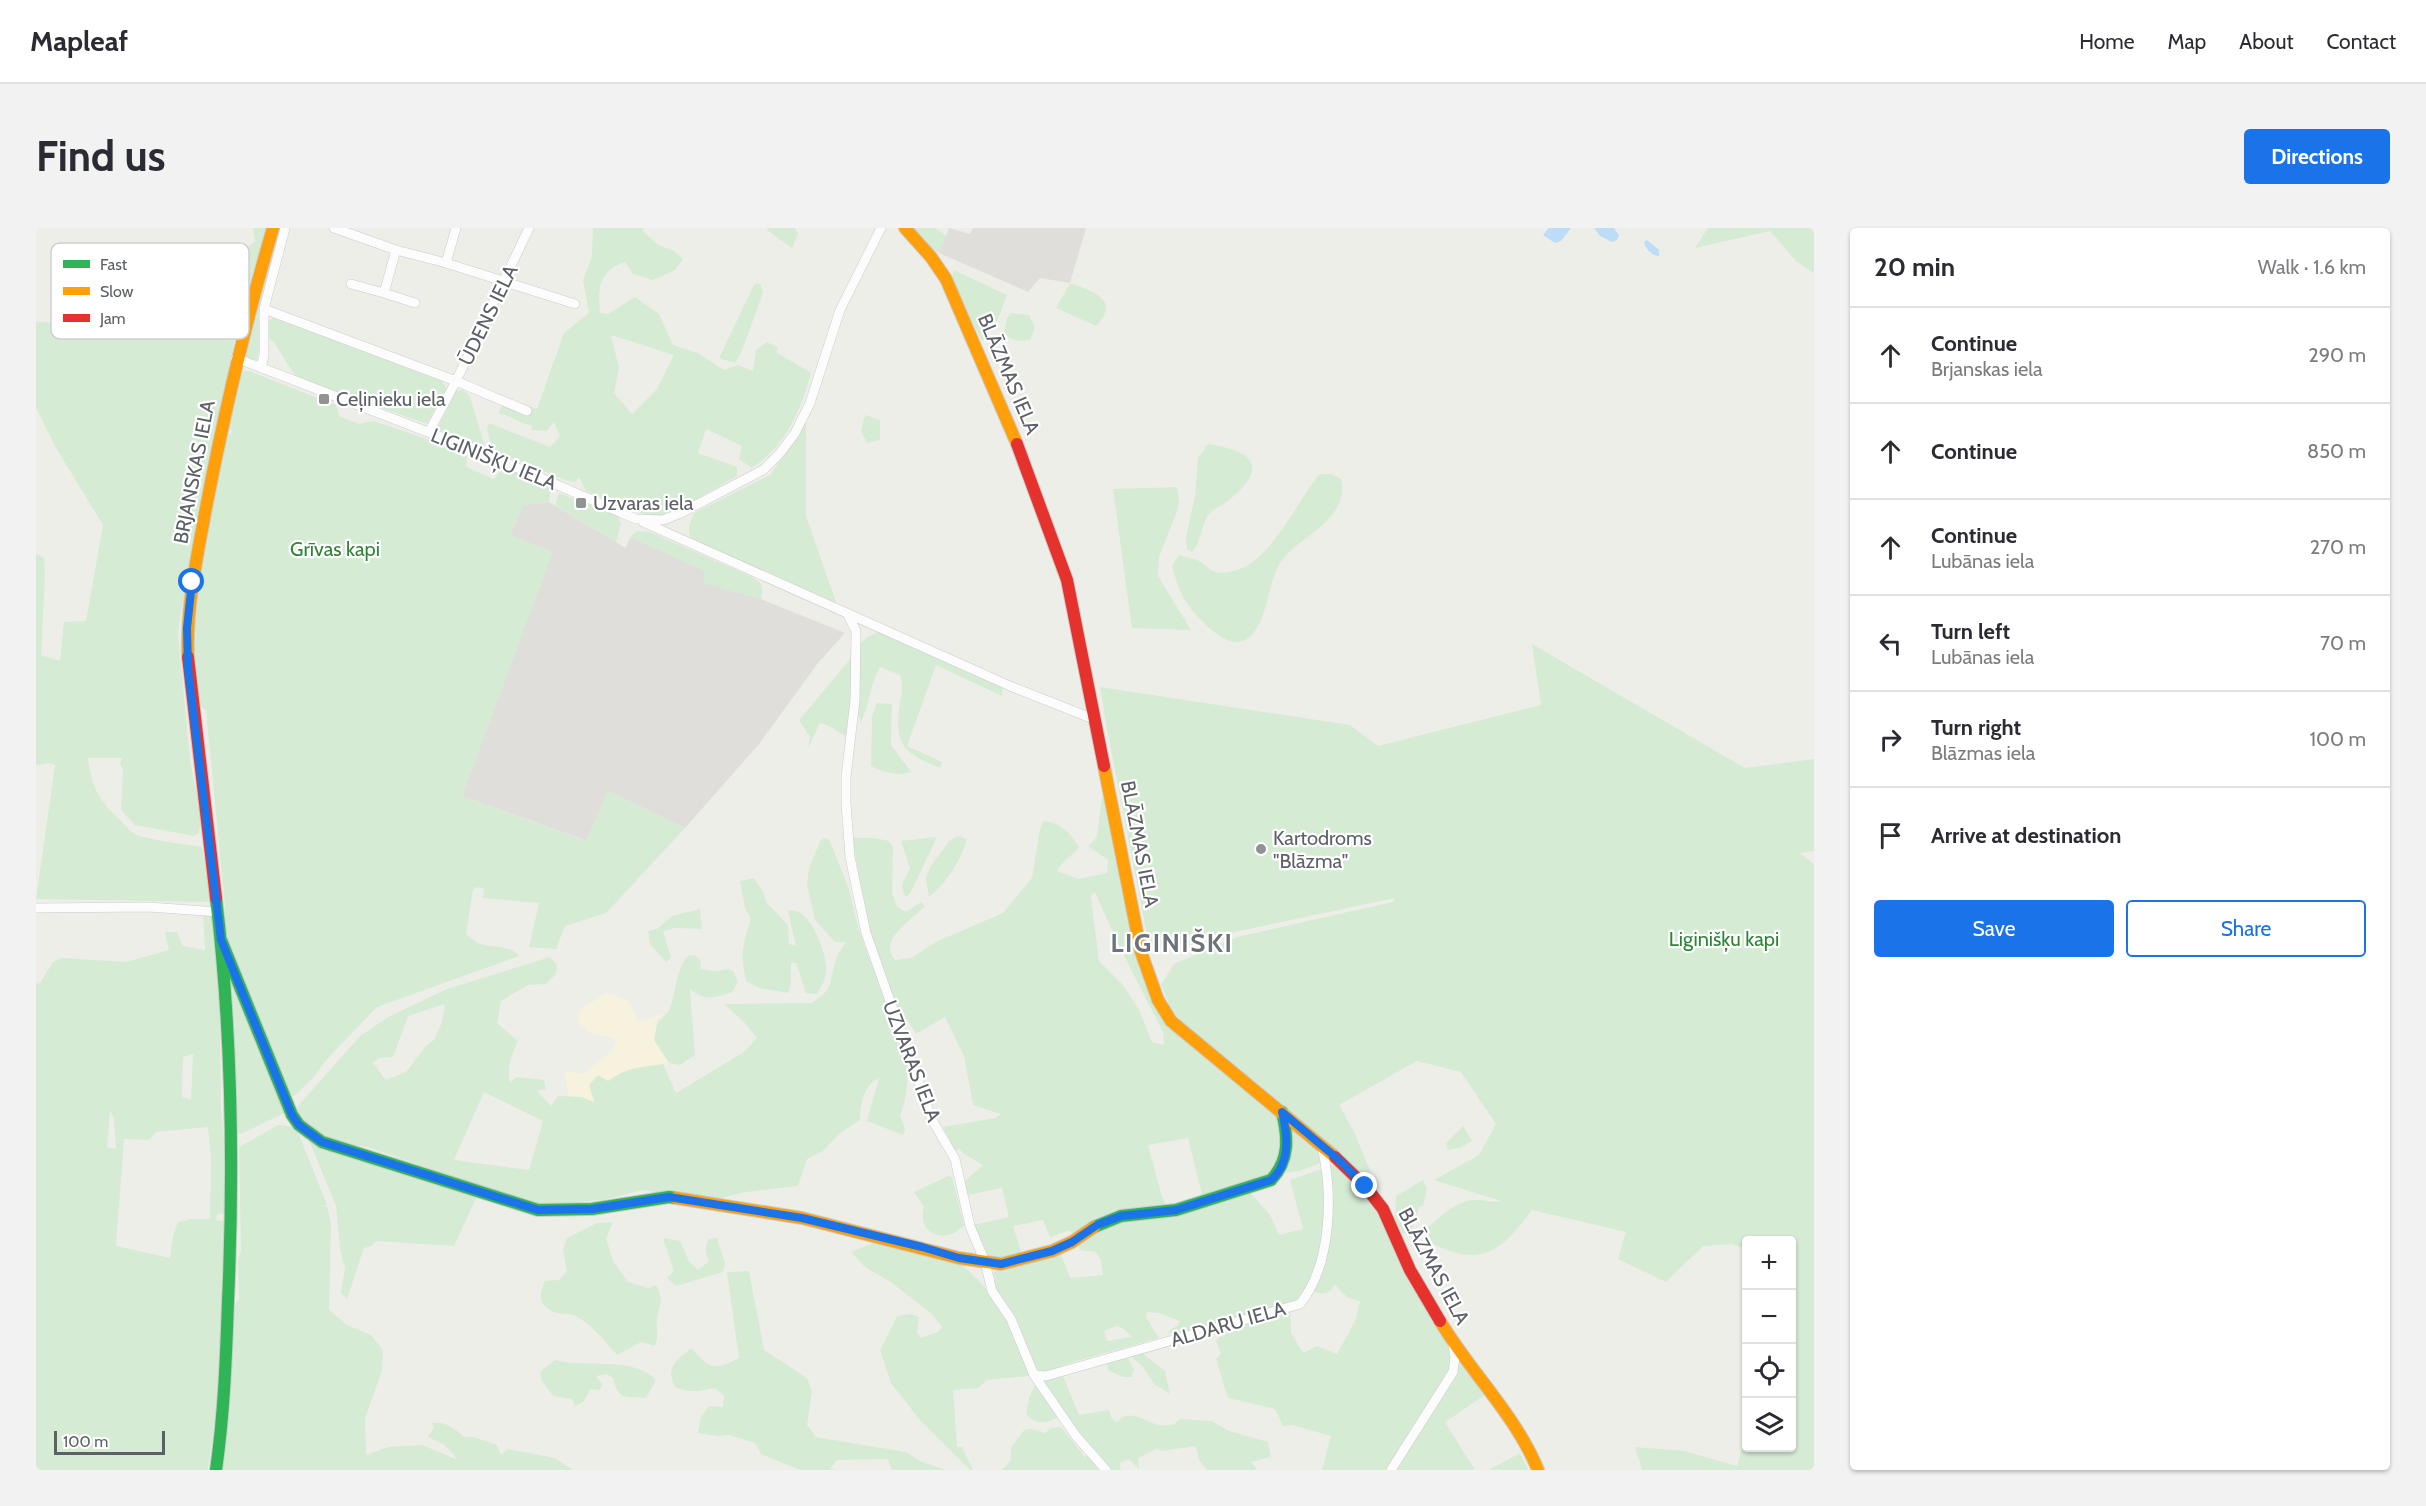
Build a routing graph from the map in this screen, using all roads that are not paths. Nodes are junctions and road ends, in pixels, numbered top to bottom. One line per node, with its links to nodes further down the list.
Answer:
1 (273, 228): 18 (street, BRJANSKAS IELA)
2 (285, 228): 17 (street)
3 (334, 228): 9 (street)
4 (374, 228): 9 (street)
5 (456, 228): 11 (street)
6 (529, 228): 12 (street, ŪDENS IELA)
7 (881, 228): 25 (street, LIGINIŠĶU IELA)
8 (905, 228): 27 (street, BLĀZMAS IELA)
9 (371, 239): 10 (street)
10 (396, 250): 11 (street); 14 (street)
11 (446, 263): 12 (street)
12 (504, 281): 16 (street); 22 (street, ŪDENS IELA)
13 (351, 285): 14 (street)
14 (384, 293): 15 (street)
15 (415, 303)
16 (575, 304)
17 (264, 309): 21 (street); 22 (street)
18 (249, 312)
19 (241, 339): 20 (street, BRJANSKAS IELA)
20 (236, 358): 21 (street, LIGINIŠĶU IELA); 29 (street, BRJANSKAS IELA)
21 (261, 368): 24 (street, LIGINIŠĶU IELA)
22 (456, 381): 23 (street); 24 (street, ŪDENS IELA)
23 (527, 411)
24 (429, 432): 25 (street, LIGINIŠĶU IELA)
25 (636, 519): 26 (street)
26 (848, 615): 27 (street); 33 (street, UZVARAS IELA)
27 (1096, 720): 31 (street, BLĀZMAS IELA)
28 (36, 908): 29 (street)
29 (218, 909): 30 (street, BRJANSKAS IELA)
30 (221, 940): 33 (street); 36 (street)
31 (1282, 1112): 32 (street, BLĀZMAS IELA); 33 (street)
32 (1322, 1147): 34 (street, BLĀZMAS IELA); 35 (street, ALDARU IELA)
33 (985, 1262): 35 (street, UZVARAS IELA)
34 (1453, 1343): 38 (street); 39 (street, BLĀZMAS IELA)
35 (1034, 1375): 37 (street, UZVARAS IELA)
36 (216, 1470)
37 (1106, 1470)
38 (1391, 1470)
39 (1538, 1470)

